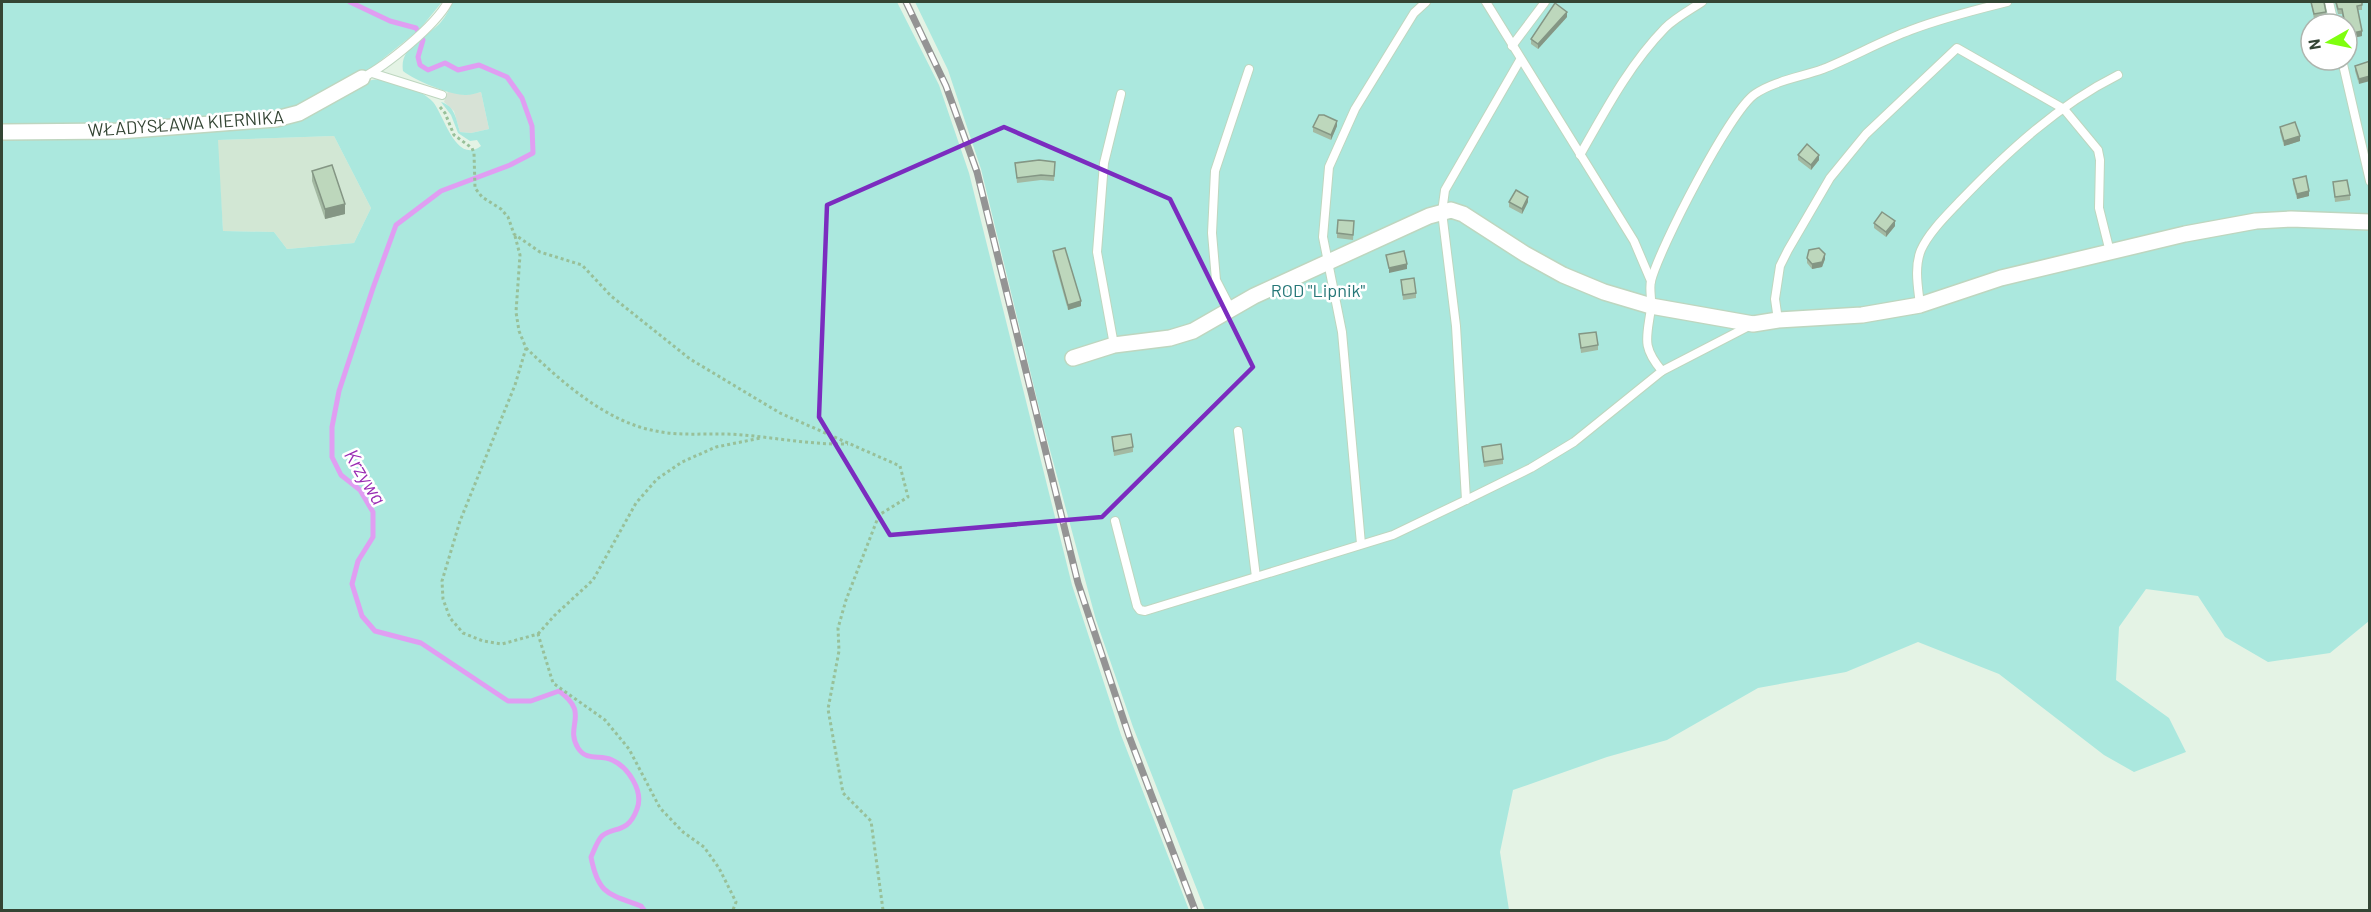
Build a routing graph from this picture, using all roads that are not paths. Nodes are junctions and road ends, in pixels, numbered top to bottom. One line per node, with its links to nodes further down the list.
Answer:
1 (448, 2): 12 (lane)
2 (1426, 2): 22 (lane)
3 (1486, 2): 7 (lane)
4 (1545, 2): 7 (lane)
5 (1702, 2): 17 (lane)
6 (2007, 2): 23 (lane)
7 (1512, 46): 8 (lane)
8 (1520, 60): 17 (lane); 19 (lane)
9 (1250, 69): 26 (lane)
10 (2345, 72): 18 (lane)
11 (2118, 75): 15 (lane)
12 (367, 76): 14 (lane); 16 (street, WŁADYSŁAWA KIERNIKA)
13 (1121, 94): 29 (lane)
14 (442, 95)
15 (2064, 109): 21 (lane); 24 (lane); 27 (lane)
16 (2, 132)
17 (1580, 155): 23 (lane)
18 (2370, 181)
19 (1442, 212): 22 (street); 25 (street); 33 (lane)
20 (2370, 222): 21 (street)
21 (2110, 252): 24 (street)
22 (1327, 263): 26 (street); 35 (lane)
23 (1651, 281): 25 (lane)
24 (1920, 305): 27 (street)
25 (1651, 306): 28 (street); 31 (lane)
26 (1231, 309): 29 (street)
27 (1778, 320): 28 (street)
28 (1753, 324): 31 (lane)
29 (1113, 345): 30 (street)
30 (1073, 358)
31 (1662, 371): 33 (lane)
32 (1238, 431): 36 (lane)
33 (1466, 500): 35 (lane)
34 (1115, 521): 36 (lane)
35 (1361, 544): 36 (lane)
36 (1256, 577)

